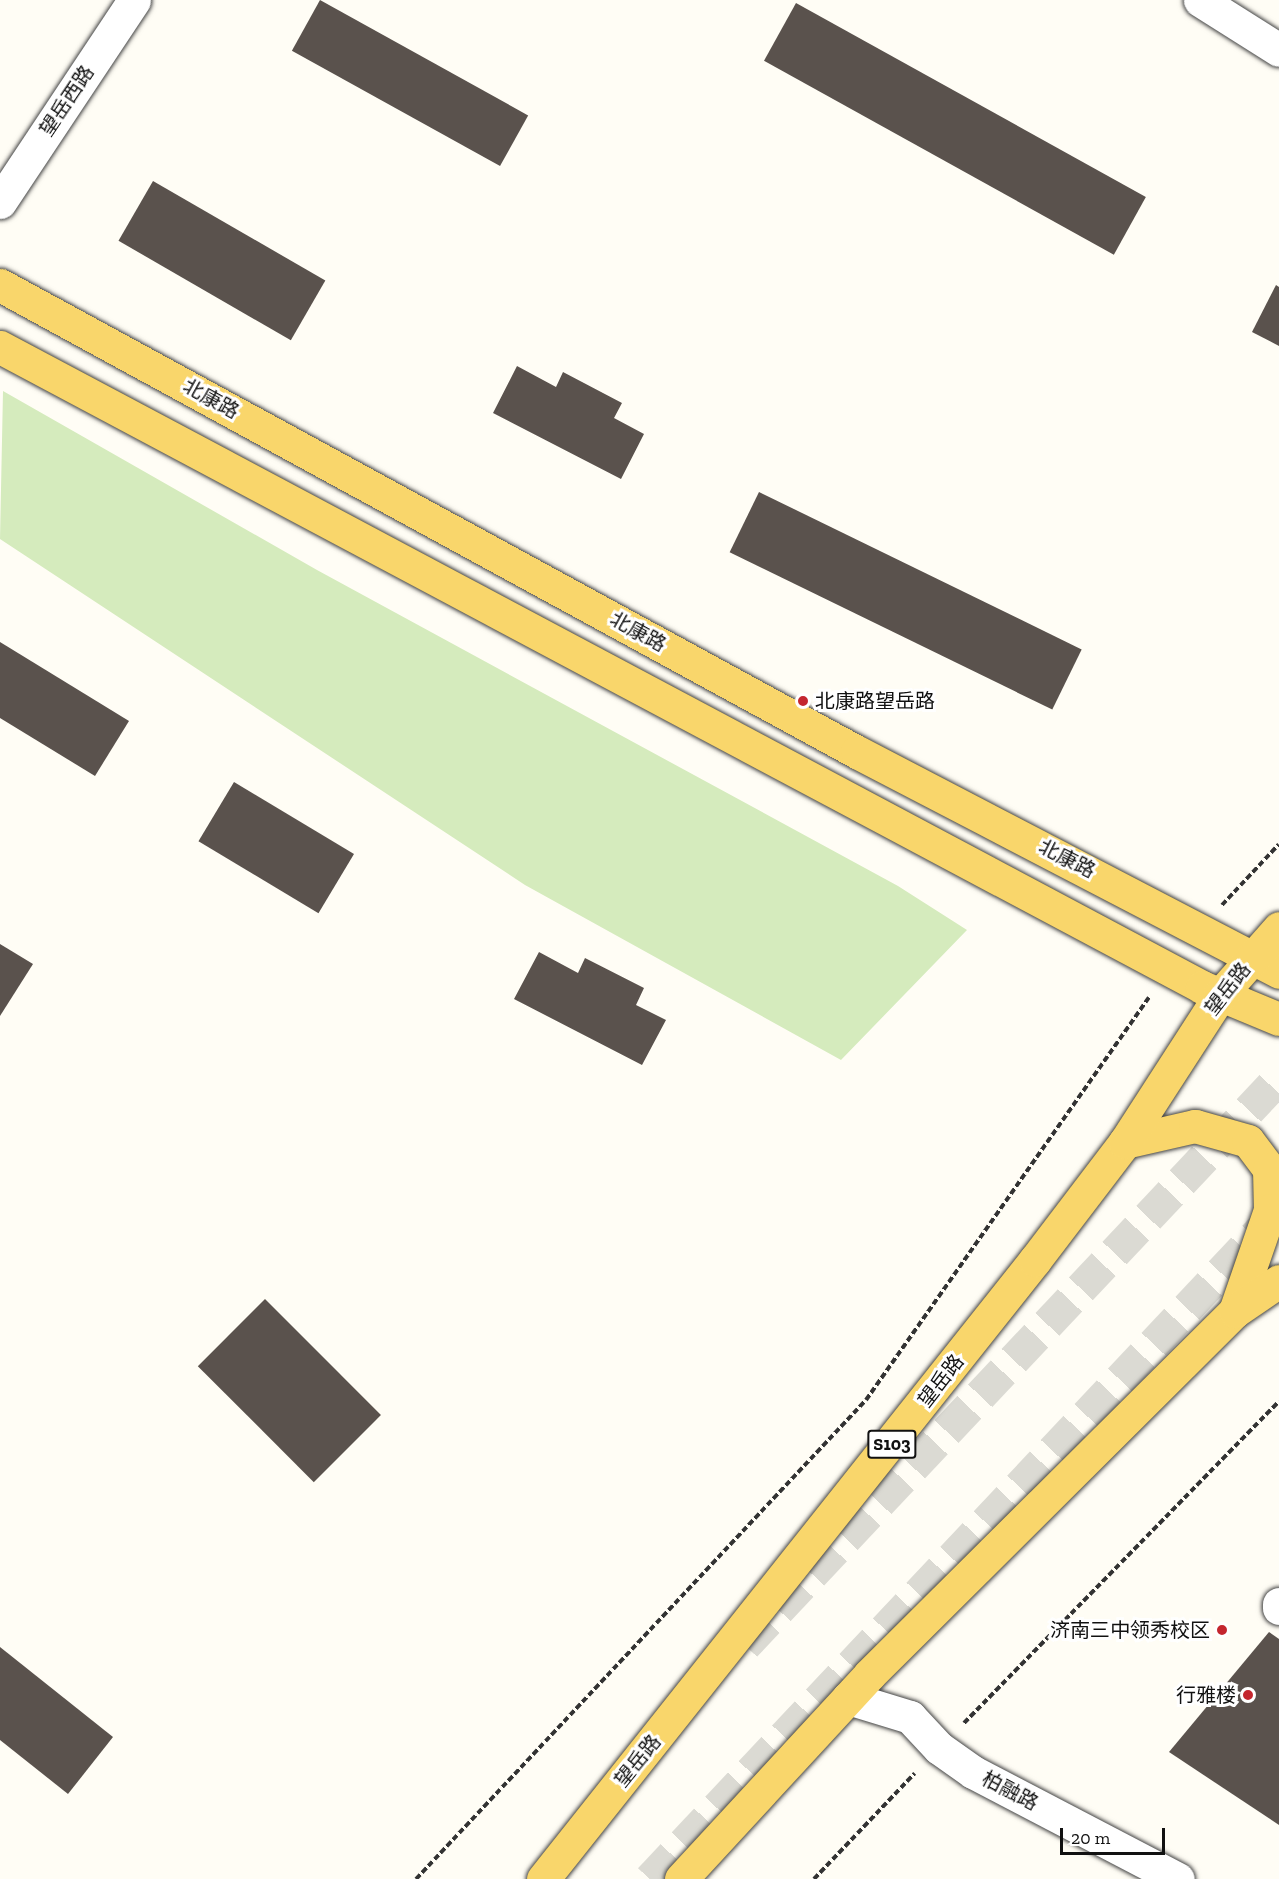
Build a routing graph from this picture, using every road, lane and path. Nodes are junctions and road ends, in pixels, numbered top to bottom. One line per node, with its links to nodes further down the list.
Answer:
1 (134, 0): 4 (street, 望岳西路)
2 (1200, 0): 3 (street)
3 (1279, 50)
4 (0, 202)
5 (0, 285): 9 (main road, 北康路)
6 (0, 347): 11 (main road)
7 (1279, 844): 9 (path)
8 (1279, 928): 10 (main road, 望岳路 / S103)
9 (1198, 930): 10 (main road, 北康路)
10 (1266, 964): 12 (main road, 望岳路 / S103)
11 (1172, 969): 12 (main road); 20 (path)
12 (1220, 994): 13 (main road); 14 (main road, 望岳路 / S103)
13 (1279, 1019)
14 (1125, 1142): 16 (main road); 21 (main road, 望岳路 / S103)
15 (1279, 1281): 16 (main road)
16 (1235, 1311): 18 (main road)
17 (1279, 1401): 19 (path)
18 (848, 1698): 19 (street, 柏融路); 22 (main road)
19 (939, 1748): 23 (path); 24 (street, 柏融路)
20 (416, 1879)
21 (543, 1879)
22 (681, 1879)
23 (814, 1879)
24 (1178, 1879)

